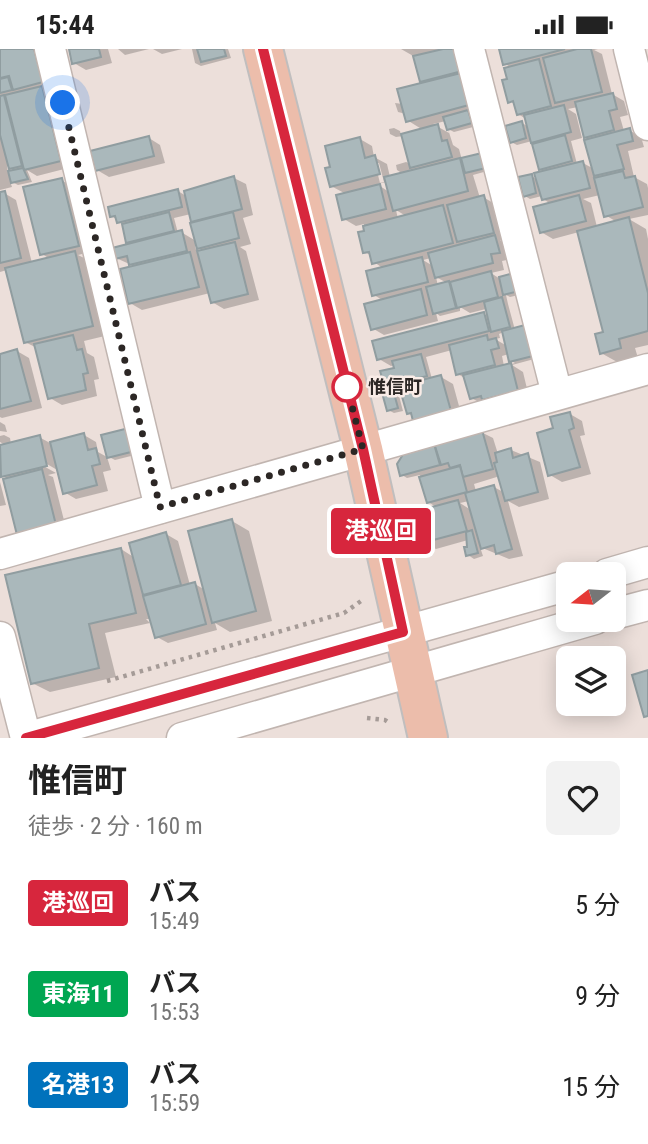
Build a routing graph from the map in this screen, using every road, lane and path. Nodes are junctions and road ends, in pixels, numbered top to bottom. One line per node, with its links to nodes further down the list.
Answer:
1 (50, 49): 9 (street)
2 (263, 49): 8 (main road)
3 (469, 49): 7 (street)
4 (629, 49): 5 (street)
5 (648, 125)
6 (648, 369): 7 (street)
7 (557, 394): 8 (street)
8 (363, 449): 9 (street); 17 (main road)
9 (160, 507): 10 (street)
10 (0, 554)
11 (648, 562): 12 (street)
12 (626, 568)
13 (556, 589): 17 (street)
14 (648, 605): 15 (street)
15 (626, 611)
16 (556, 630): 19 (street)
17 (403, 632): 19 (main road); 22 (street)
18 (0, 636): 22 (street)
19 (411, 671): 21 (main road); 23 (street)
20 (357, 720): 21 (path)
21 (412, 733)
22 (26, 738)
23 (182, 738)

